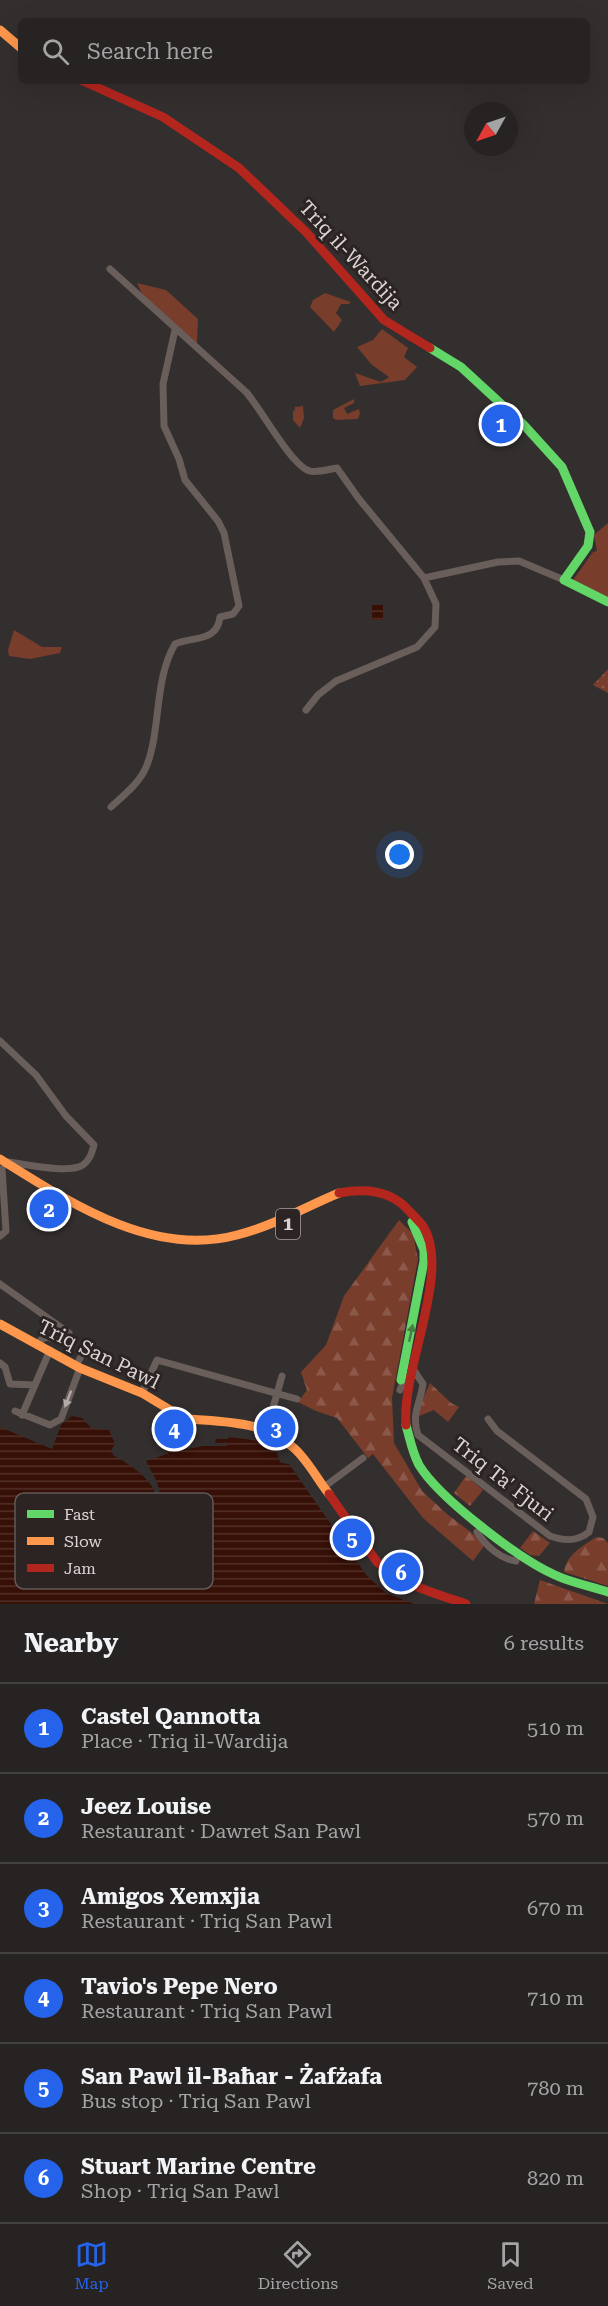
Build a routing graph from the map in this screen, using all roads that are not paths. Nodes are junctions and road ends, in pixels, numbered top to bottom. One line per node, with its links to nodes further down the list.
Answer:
1 (0, 30): 2 (main road)
2 (18, 45)
3 (90, 84): 7 (main road, Triq il-Wardija)
4 (110, 269): 5 (street)
5 (175, 330): 6 (street); 10 (street)
6 (424, 578): 7 (street); 9 (street)
7 (564, 580): 8 (main road)
8 (608, 602)
9 (306, 710)
10 (111, 807)
11 (0, 1041): 12 (street)
12 (1, 1164): 13 (street); 21 (main road, 1); 25 (main road, 1, one-way to 12)
13 (0, 1236)
14 (0, 1284): 17 (street)
15 (0, 1324): 17 (main road, Triq San Pawl)
16 (88, 1343): 20 (street)
17 (38, 1344): 18 (main road, Triq San Pawl)
18 (50, 1350): 20 (main road, Triq San Pawl); 24 (street)
19 (0, 1363): 24 (street)
20 (78, 1367): 24 (street, one-way to 24); 27 (main road, Triq San Pawl)
21 (412, 1368): 23 (main road, 1); 25 (street); 26 (street)
22 (282, 1376): 28 (street)
23 (409, 1383): 26 (street); 34 (main road, 1)
24 (35, 1385)
25 (400, 1390): 35 (main road, 1)
26 (422, 1392): 30 (street, Triq Ta' Fjuri)
27 (142, 1393): 28 (street); 31 (main road, Triq San Pawl)
28 (277, 1393): 29 (street); 31 (street)
29 (297, 1399)
30 (489, 1419)
31 (267, 1429): 33 (main road, Triq San Pawl)
32 (363, 1458): 33 (street)
33 (324, 1487): 36 (main road, Triq San Pawl)
34 (608, 1592)
35 (608, 1599)
36 (466, 1604)

